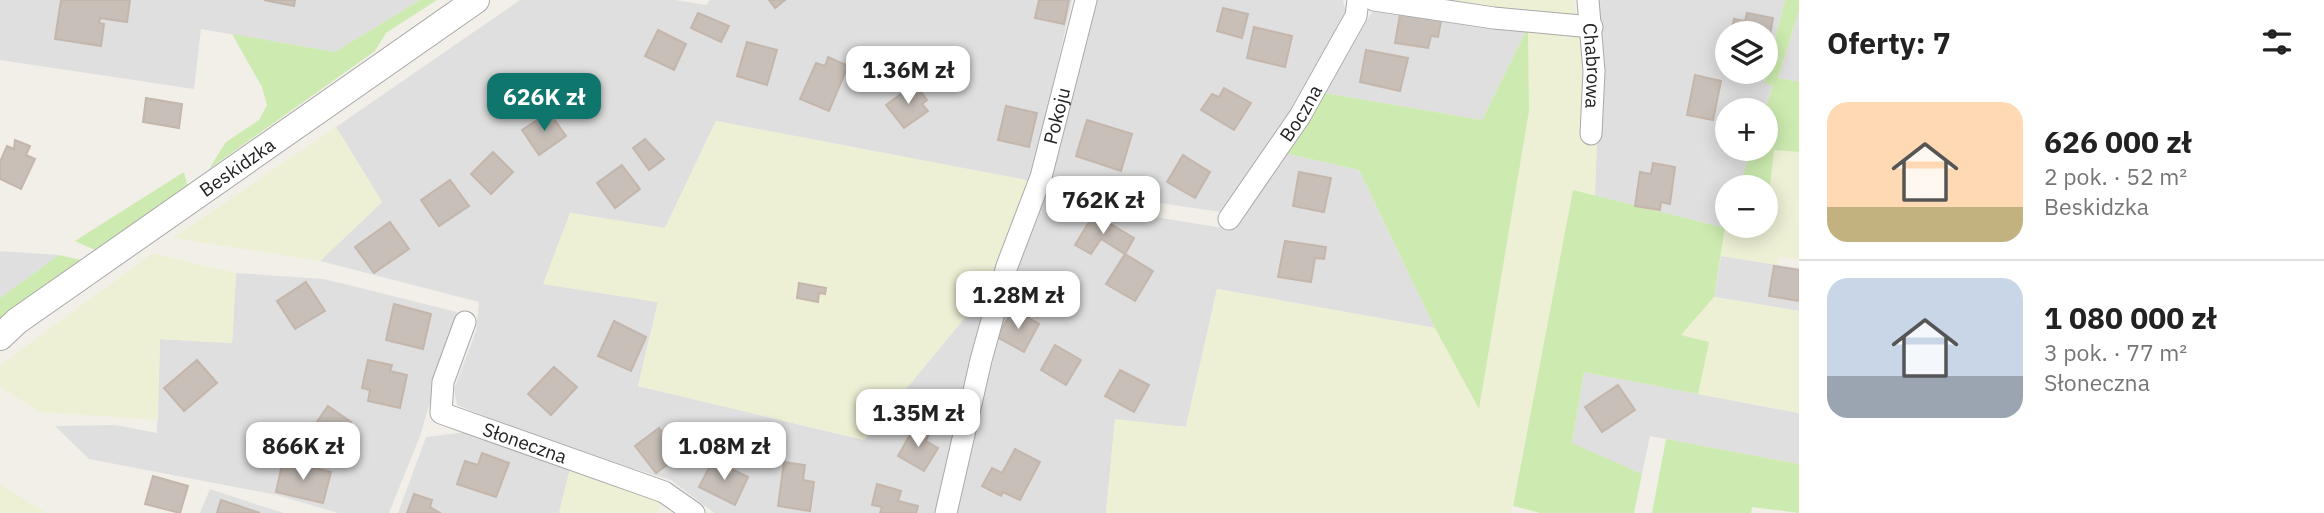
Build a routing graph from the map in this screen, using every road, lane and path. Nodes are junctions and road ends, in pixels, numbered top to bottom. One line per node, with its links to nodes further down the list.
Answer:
1 (476, 0): 10 (street, Beskidzka)
2 (1086, 0): 12 (street, Pokoju)
3 (1358, 0): 8 (street, Boczna)
4 (1374, 0): 6 (street)
5 (1588, 0): 6 (street, Chabrowa)
6 (1592, 27): 7 (street, Chabrowa)
7 (1591, 134)
8 (1229, 219)
9 (465, 323): 11 (street, Słoneczna)
10 (0, 337)
11 (694, 513)
12 (946, 513)

